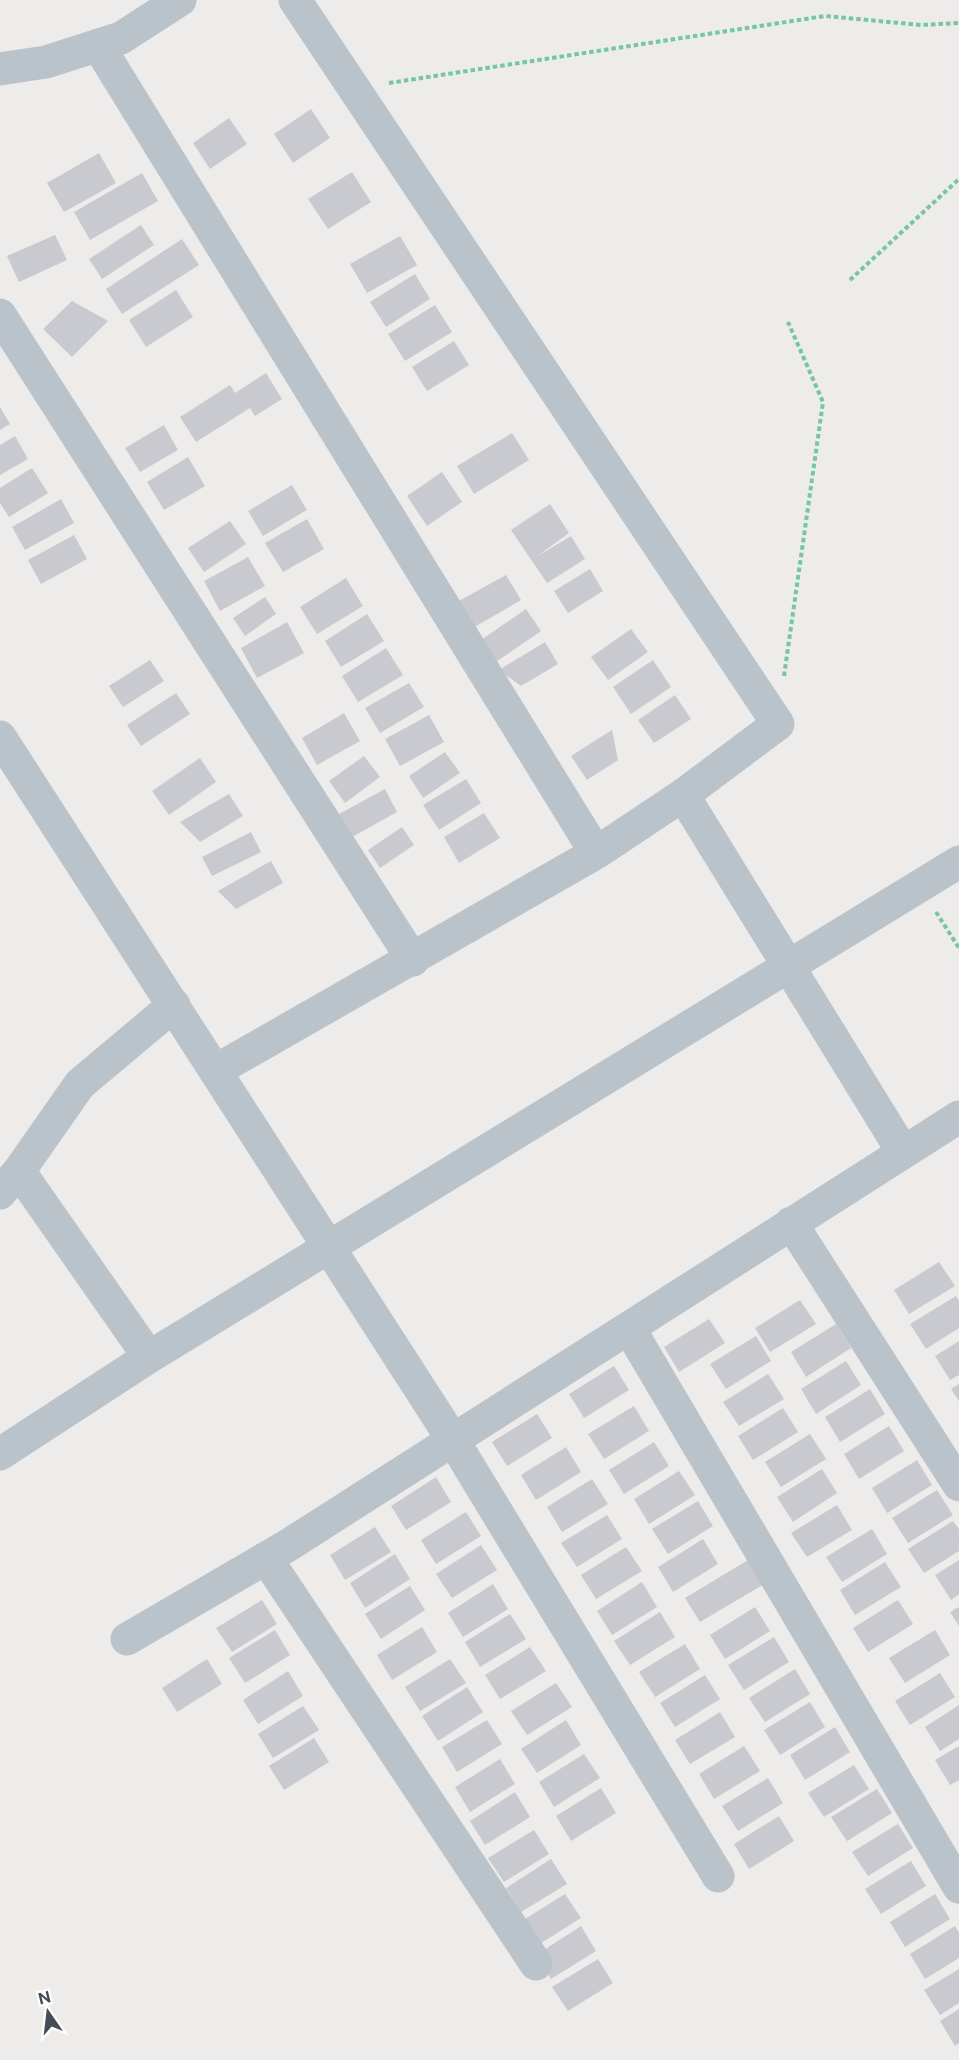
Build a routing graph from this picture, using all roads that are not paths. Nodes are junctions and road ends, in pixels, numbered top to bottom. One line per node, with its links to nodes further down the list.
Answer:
1 (180, 0): 3 (street)
2 (295, 0): 7 (street)
3 (98, 45): 4 (street); 8 (street)
4 (0, 69)
5 (0, 315): 10 (street)
6 (0, 737): 12 (street)
7 (683, 795): 8 (street); 11 (street)
8 (596, 853): 10 (street)
9 (959, 862): 11 (street)
10 (413, 960): 13 (street)
11 (790, 966): 15 (street); 18 (street)
12 (174, 1005): 13 (street); 16 (street)
13 (215, 1071): 18 (street)
14 (959, 1117): 15 (street)
15 (903, 1152): 17 (street)
16 (10, 1182): 20 (street)
17 (791, 1223): 19 (street); 23 (street)
18 (329, 1249): 20 (street); 21 (street)
19 (629, 1328): 21 (street); 27 (street)
20 (149, 1357): 22 (street)
21 (453, 1440): 24 (street); 26 (street)
22 (0, 1454)
23 (959, 1485)
24 (266, 1558): 25 (street); 28 (street)
25 (127, 1639)
26 (718, 1876)
27 (959, 1887)
28 (536, 1964)

